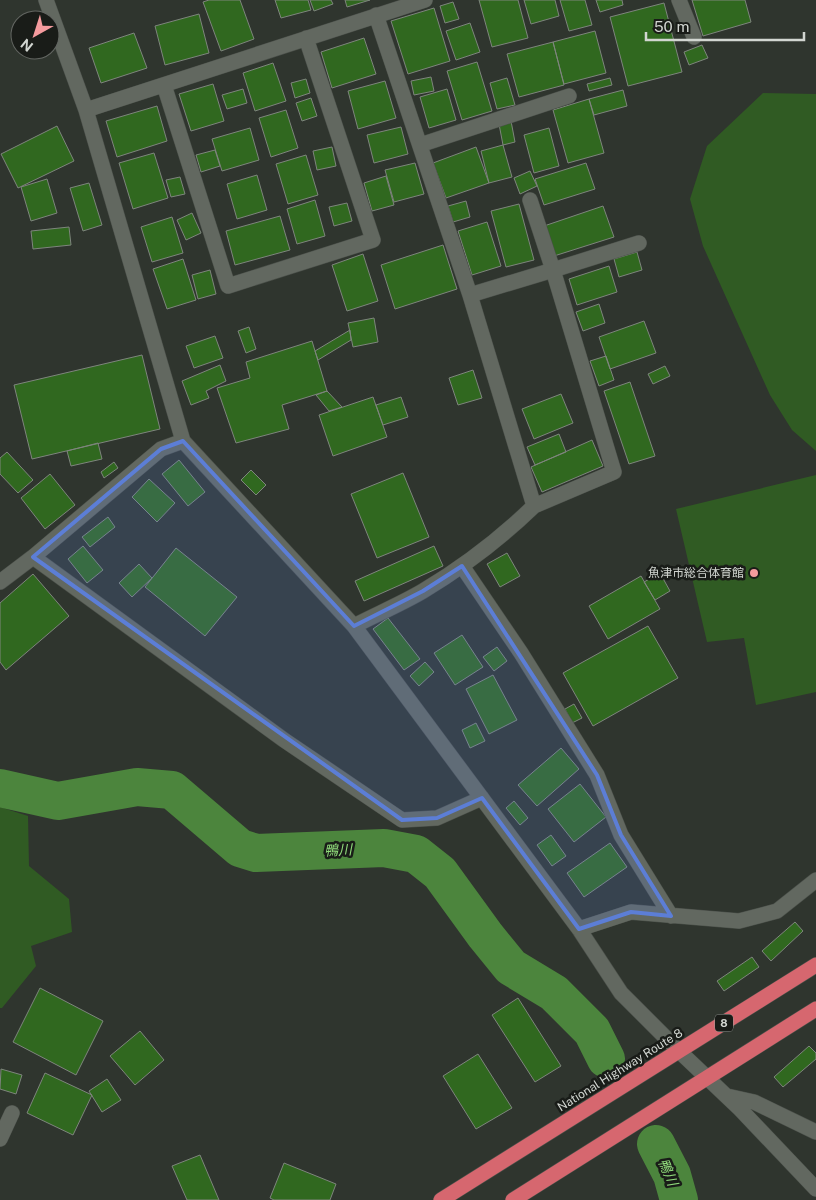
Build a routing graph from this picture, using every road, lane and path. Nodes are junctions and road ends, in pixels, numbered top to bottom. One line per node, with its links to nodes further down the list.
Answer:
1 (46, 0): 10 (street)
2 (425, 0): 4 (street)
3 (679, 0): 6 (street)
4 (391, 5): 5 (street)
5 (376, 15): 7 (street); 11 (street)
6 (694, 37)
7 (306, 38): 8 (street); 8 (street)
8 (164, 85): 10 (street)
9 (569, 96): 11 (street)
10 (86, 110): 16 (street)
11 (420, 145): 15 (street)
12 (530, 200): 14 (street)
13 (640, 243): 14 (street)
14 (552, 270): 15 (street); 17 (street)
15 (470, 295): 17 (street)
16 (184, 441): 18 (street); 21 (street)
17 (534, 506): 19 (street)
18 (33, 557): 20 (street); 22 (street)
19 (462, 566): 21 (street); 24 (street)
20 (0, 582)
21 (354, 626): 22 (street)
22 (482, 798): 25 (street)
23 (816, 880): 24 (street)
24 (671, 916): 25 (street)
25 (579, 929): 28 (street)
26 (816, 965): 28 (highway, National Highway Route 8 / 8)
27 (816, 1009): 29 (highway)
28 (679, 1051): 29 (street); 35 (highway, National Highway Route 8 / 8)
29 (706, 1077): 30 (street); 36 (highway)
30 (726, 1095): 32 (street); 34 (street)
31 (12, 1113): 33 (street)
32 (816, 1132)
33 (0, 1139)
34 (816, 1189)
35 (441, 1200)
36 (513, 1200)

